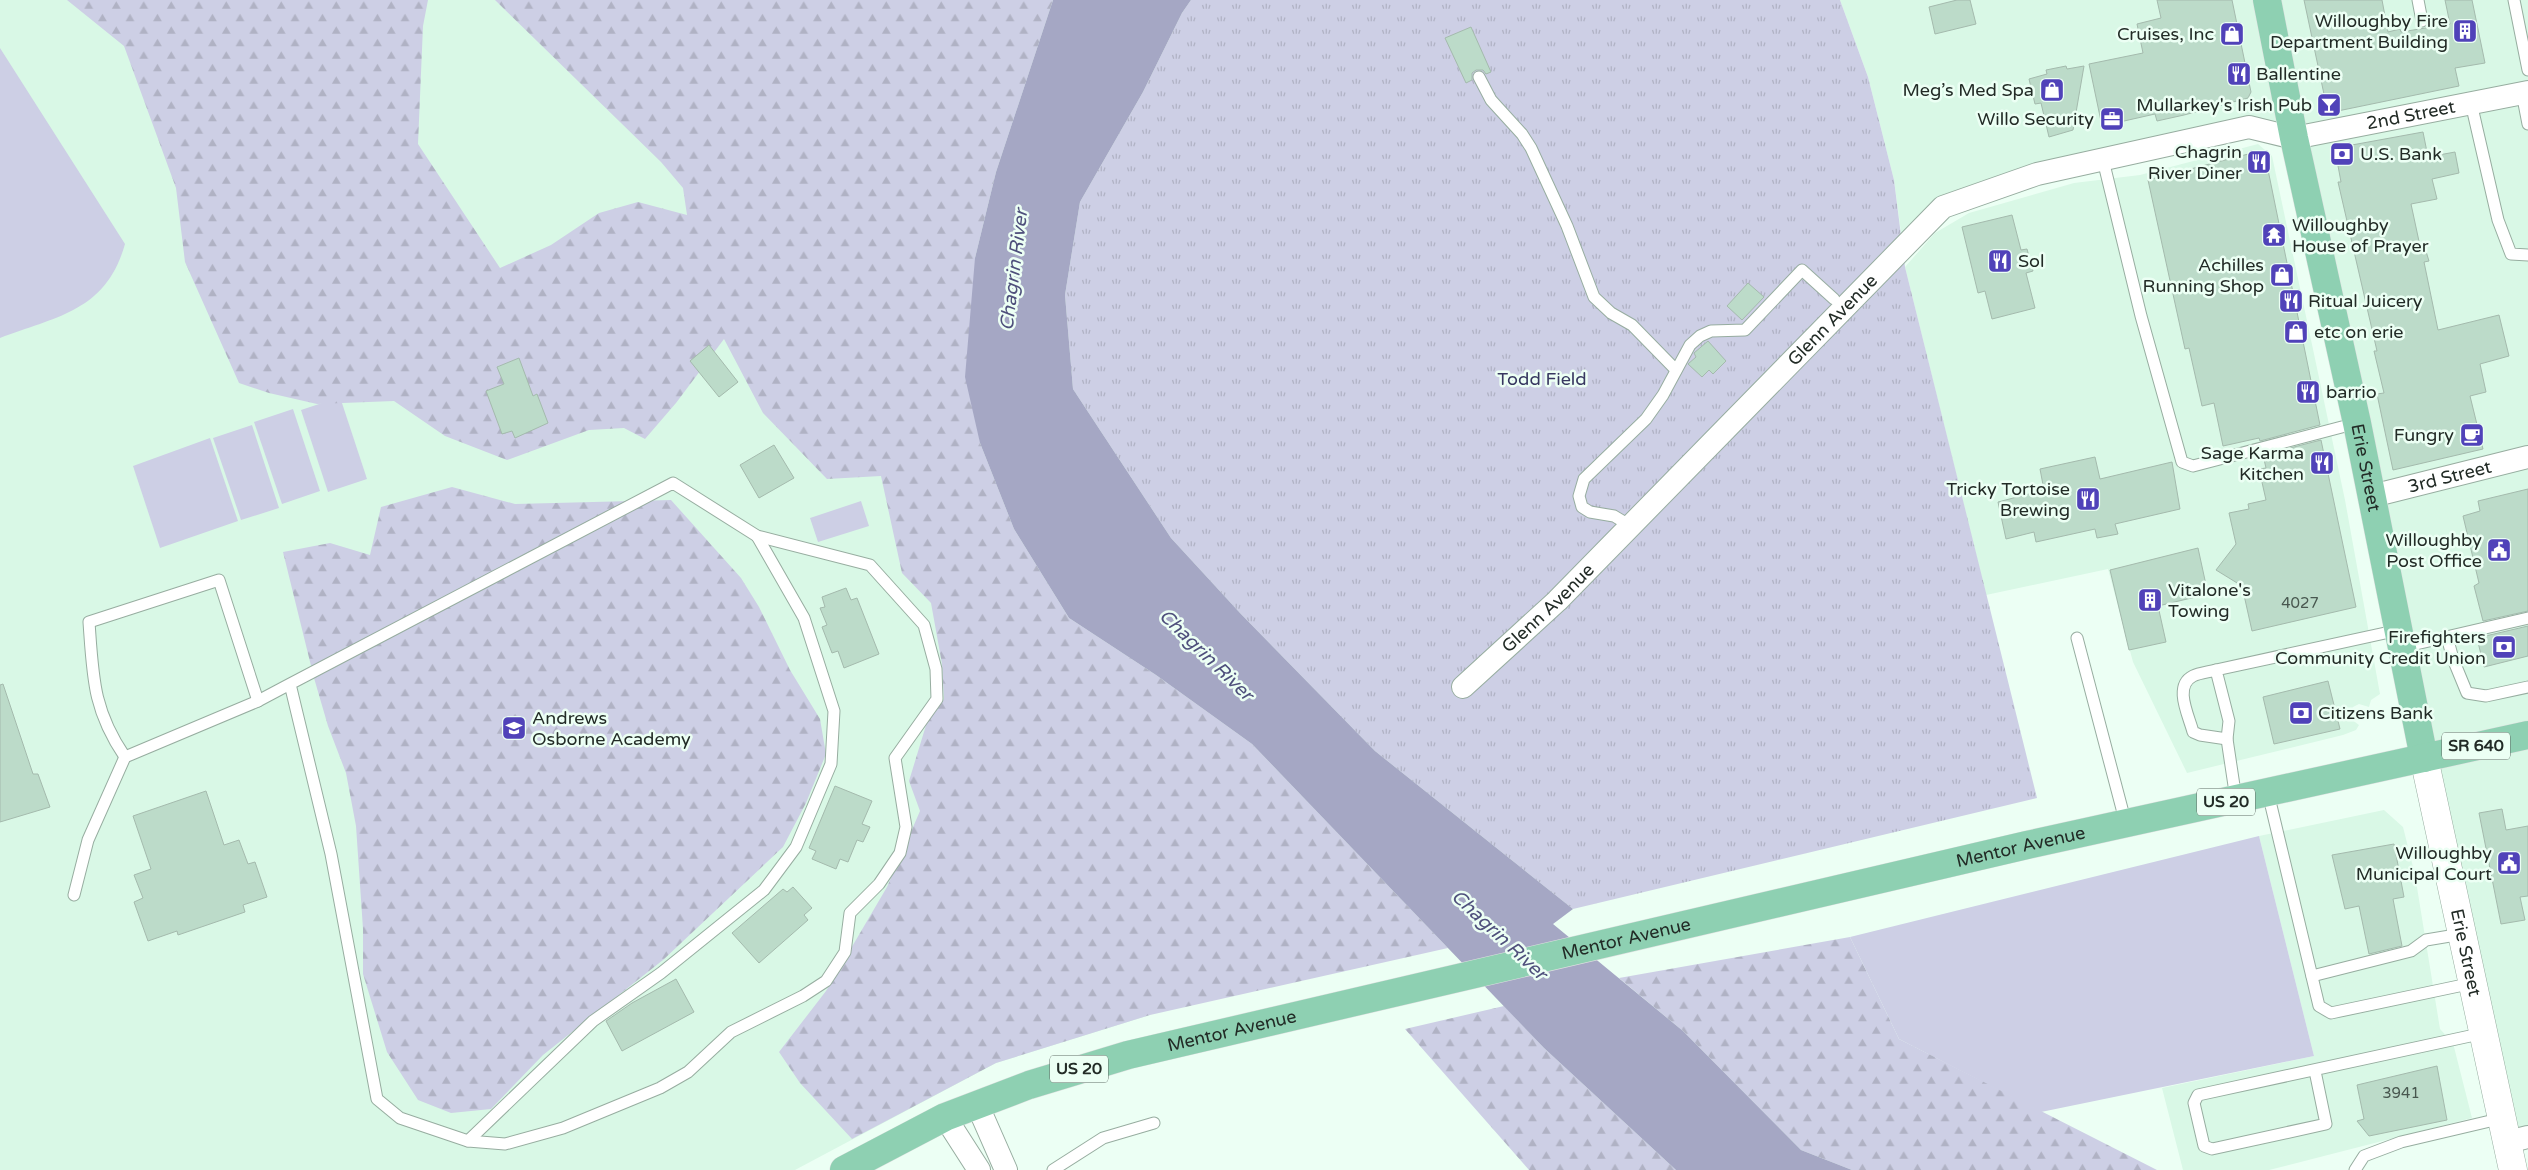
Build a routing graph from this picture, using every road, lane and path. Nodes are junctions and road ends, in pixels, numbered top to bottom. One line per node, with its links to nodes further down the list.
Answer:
1 (2267, 0): 10 (main road, Erie Street)
2 (2418, 0): 4 (lane)
3 (2514, 0): 5 (lane)
4 (2422, 21)
5 (2528, 70)
6 (1479, 77): 14 (lane)
7 (2525, 92): 8 (street, 2nd Street); 9 (lane)
8 (2471, 103): 10 (street, 2nd Street); 12 (lane)
9 (2528, 124)
10 (2294, 138): 11 (street, Glenn Avenue); 15 (main road, Erie Street)
11 (2103, 160): 15 (lane); 18 (street, Glenn Avenue)
12 (2528, 255)
13 (1834, 299): 14 (lane)
14 (1676, 370): 18 (lane)
15 (2357, 423): 17 (main road, Erie Street)
16 (2528, 458): 17 (street, 3rd Street)
17 (2372, 496): 22 (main road, Erie Street)
18 (1629, 525): 26 (street, Glenn Avenue)
19 (757, 536): 25 (lane); 46 (lane); 46 (lane)
20 (2528, 618): 23 (lane)
21 (2076, 638): 35 (lane)
22 (2401, 638): 23 (lane); 24 (lane); 32 (main road, Erie Street)
23 (2448, 638): 27 (lane)
24 (2216, 670): 30 (lane); 30 (lane)
25 (290, 684): 28 (lane); 46 (lane)
26 (1463, 687)
27 (2528, 687)
28 (258, 701): 31 (lane); 31 (lane)
29 (2528, 735): 32 (main road, SR 640)
30 (2227, 739): 34 (lane)
31 (125, 757): 36 (lane)
32 (2424, 758): 33 (main road, Mentor Avenue / US 20); 37 (street, Erie Street)
33 (2268, 792): 34 (main road, Mentor Avenue / US 20); 38 (lane)
34 (2236, 800): 35 (main road, Mentor Avenue / US 20)
35 (2126, 824): 42 (main road, Mentor Avenue / US 20)
36 (74, 895)
37 (2462, 934): 38 (lane); 39 (street, Erie Street)
38 (2312, 976): 39 (lane)
39 (2473, 983): 40 (street, Erie Street)
40 (2484, 1033): 41 (lane); 45 (street, Erie Street)
41 (2315, 1071): 41 (lane)
42 (977, 1104): 43 (main road, Mentor Avenue / US 20); 49 (street)
43 (946, 1117): 47 (main road, Mentor Avenue / US 20); 48 (street)
44 (1154, 1122): 50 (lane)
45 (2513, 1133): 51 (lane); 52 (street, Erie Street)
46 (468, 1141)
47 (844, 1170)
48 (979, 1170)
49 (1006, 1170)
50 (1053, 1170)
51 (2355, 1170)
52 (2512, 1170)

